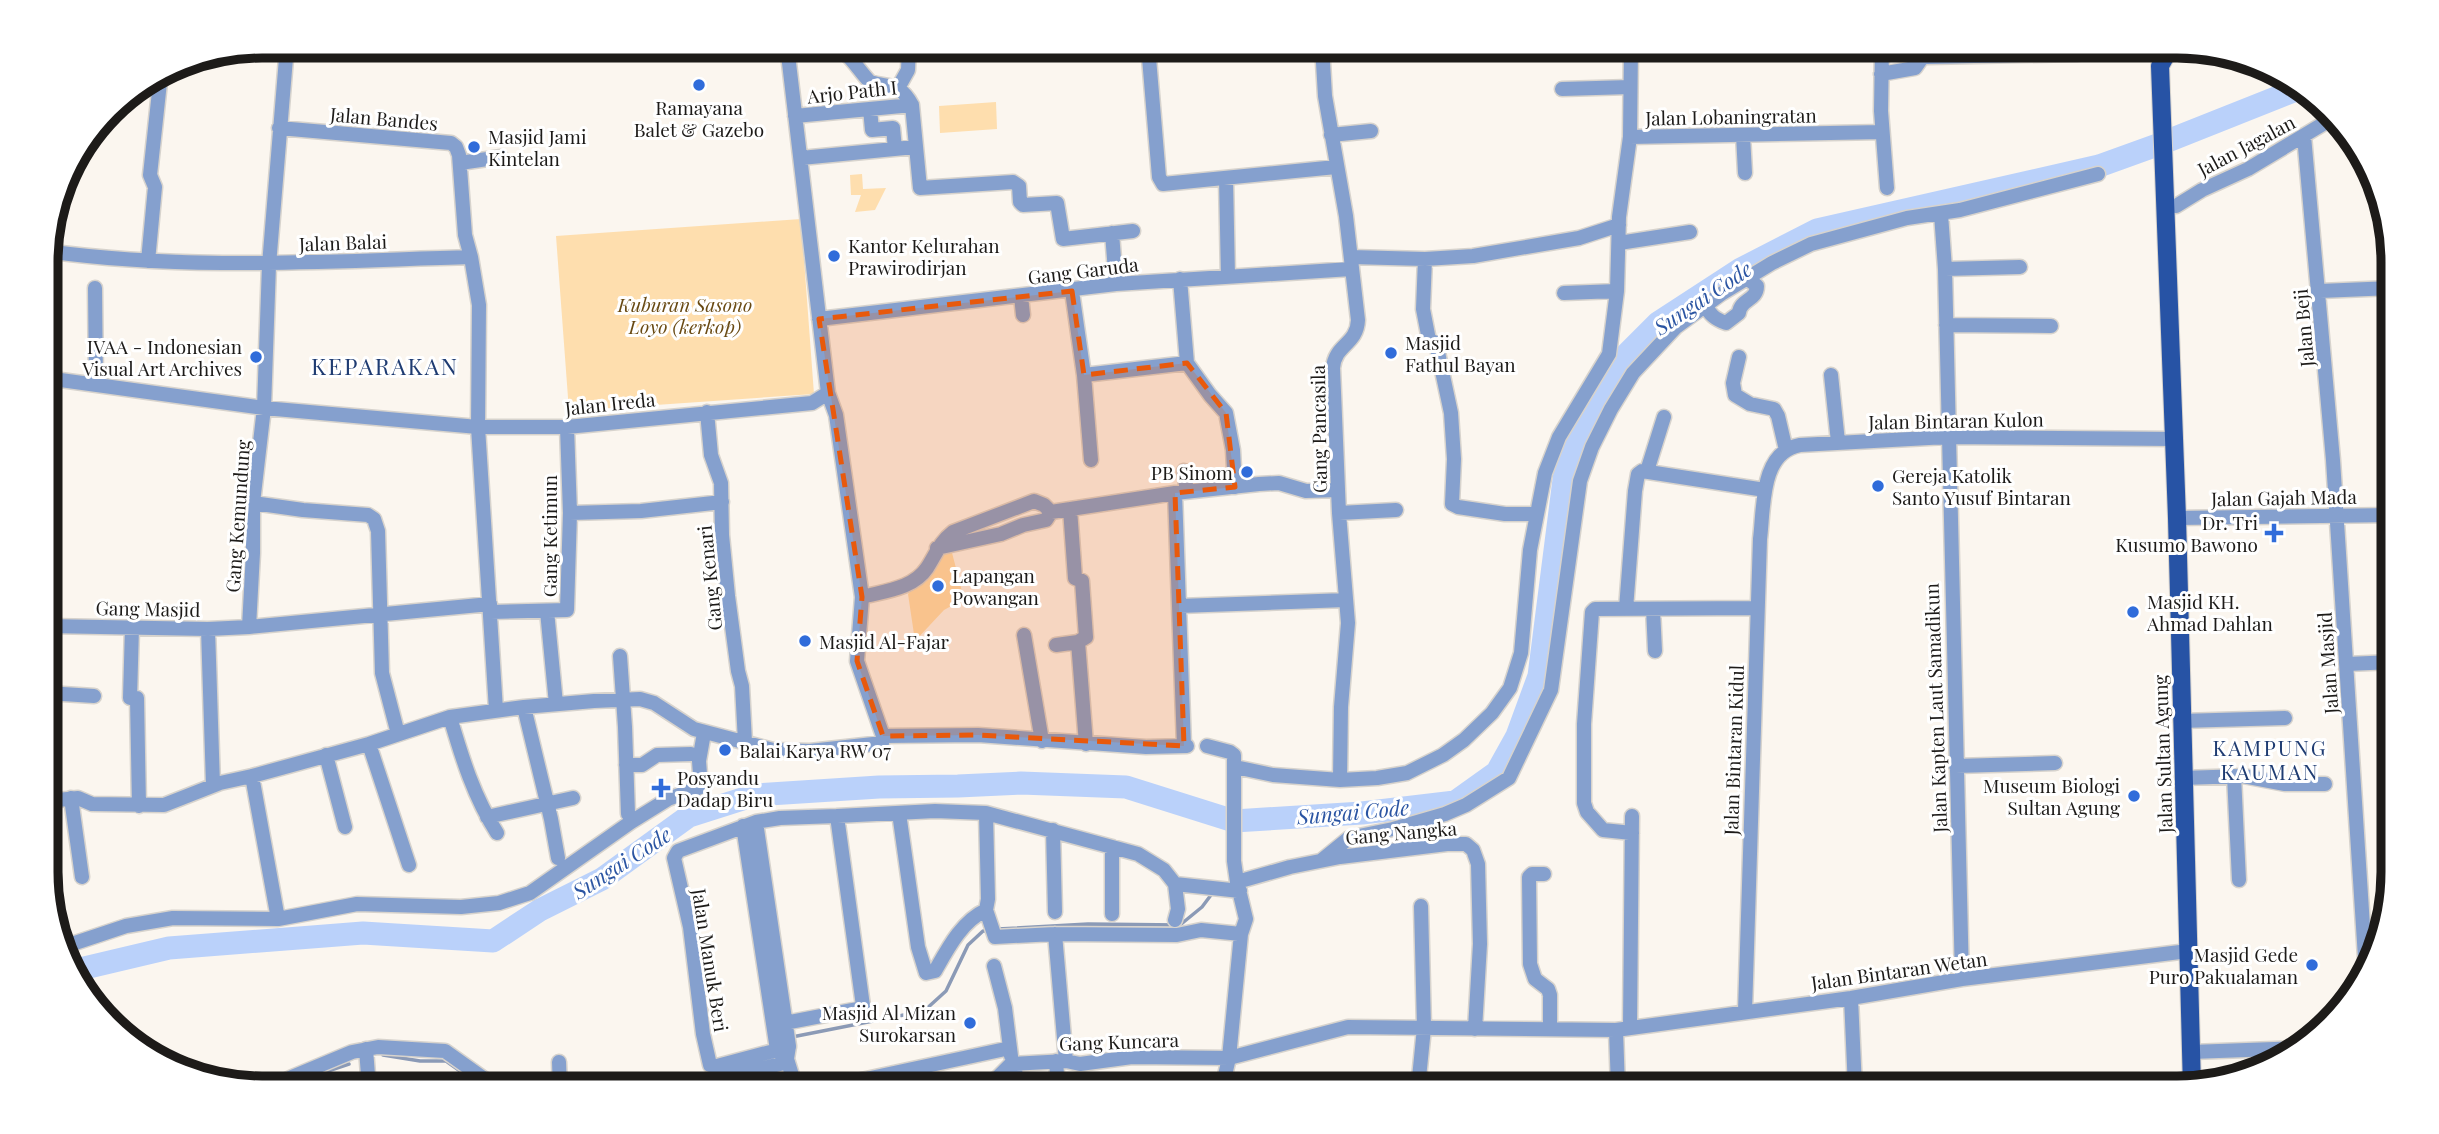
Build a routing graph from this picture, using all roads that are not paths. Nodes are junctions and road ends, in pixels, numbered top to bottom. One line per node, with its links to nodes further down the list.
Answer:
1 (287, 58): 20 (street, Gang Kemundung)
2 (788, 58): 18 (street)
3 (848, 58): 14 (street)
4 (908, 58): 14 (street)
5 (1149, 58): 36 (street)
6 (1323, 58): 23 (street, Gang Pancasila)
7 (1631, 58): 13 (street, Jalan Lobaningratan)
8 (1882, 58): 11 (street)
9 (1923, 58): 11 (street)
10 (2168, 58): 32 (main road)
11 (1881, 74): 22 (street)
12 (160, 85): 48 (street)
13 (1630, 87): 15 (street); 26 (street, Jalan Lobaningratan)
14 (898, 88): 16 (street)
15 (1562, 89)
16 (912, 105): 17 (street, Arjo Path I); 27 (street)
17 (870, 109): 18 (street, Arjo Path I); 28 (street)
18 (795, 116): 30 (street)
19 (2326, 122): 25 (street, Jalan Jagalan)
20 (279, 128): 31 (street, Jalan Bandes); 50 (street, Gang Kemundung)
21 (1371, 131): 23 (street)
22 (1882, 132): 24 (street, Jalan Lobaningratan); 37 (street)
23 (1331, 135): 33 (street, Gang Pancasila)
24 (1742, 135): 26 (street, Jalan Lobaningratan); 34 (street)
25 (2304, 136): 38 (street, Jalan Jagalan); 61 (street, Jalan Beji)
26 (1630, 137): 40 (street)
27 (915, 147): 28 (street); 43 (street)
28 (895, 149): 30 (street)
29 (501, 157): 31 (street)
30 (801, 158): 66 (street)
31 (460, 163): 46 (street)
32 (2169, 166): 38 (main road, Jalan Sultan Agung); 79 (main road, Jalan Sultan Agung)
33 (1336, 167): 36 (street); 49 (street, Gang Pancasila)
34 (1745, 173)
35 (2098, 174): 39 (street)
36 (1226, 178): 53 (street)
37 (1887, 188)
38 (2176, 205): 79 (main road, Jalan Sultan Agung)
39 (1941, 214): 52 (street, Jalan Kapten Laut Samadikun); 55 (street)
40 (1619, 225): 44 (street); 47 (street, Gang Garuda)
41 (1133, 231): 43 (street)
42 (1690, 232): 44 (street)
43 (1112, 233): 56 (street)
44 (1619, 243): 60 (street)
45 (58, 252): 48 (street, Jalan Balai)
46 (471, 257): 50 (street, Jalan Balai); 80 (street)
47 (1425, 259): 49 (street, Gang Garuda); 100 (street)
48 (148, 261): 50 (street, Jalan Balai)
49 (1351, 263): 53 (street, Gang Garuda); 90 (street, Gang Pancasila)
50 (269, 265): 76 (street, Gang Kemundung)
51 (2020, 267): 52 (street)
52 (1945, 269): 67 (street, Jalan Kapten Laut Samadikun)
53 (1228, 277): 54 (street, Gang Garuda)
54 (1180, 279): 56 (street, Gang Garuda); 70 (street)
55 (1748, 279): 64 (street); 64 (street)
56 (1116, 284): 59 (street, Gang Garuda)
57 (95, 288): 74 (street)
58 (2381, 288): 61 (street)
59 (1072, 291): 63 (street, Gang Garuda); 71 (street)
60 (1617, 291): 62 (street); 100 (street)
61 (2319, 291): 102 (street, Jalan Beji)
62 (1564, 293)
63 (1021, 296): 65 (street); 66 (street, Gang Garuda)
64 (1705, 305): 172 (street)
65 (1023, 315)
66 (819, 319): 75 (street)
67 (1946, 325): 68 (street); 82 (street, Jalan Kapten Laut Samadikun)
68 (2051, 326)
69 (1740, 357): 85 (street)
70 (1187, 363): 71 (street); 89 (street)
71 (1084, 375): 86 (street)
72 (1831, 375): 84 (street)
73 (58, 379): 74 (street, Jalan Ireda)
74 (96, 385): 76 (street, Jalan Ireda)
75 (828, 393): 77 (street, Jalan Ireda); 105 (street)
76 (264, 408): 80 (street, Jalan Ireda); 94 (street, Gang Kemundung)
77 (707, 412): 81 (street, Jalan Ireda); 93 (street, Gang Kenari)
78 (1664, 417): 88 (street)
79 (2173, 419): 83 (main road, Jalan Sultan Agung)
80 (478, 427): 81 (street, Jalan Ireda); 108 (street)
81 (567, 427): 98 (street, Gang Ketimun)
82 (1947, 437): 83 (street, Jalan Bintaran Kulon); 84 (street, Jalan Bintaran Kulon); 146 (street, Jalan Kapten Laut Samadikun)
83 (2174, 439): 103 (main road, Jalan Sultan Agung)
84 (1838, 442): 85 (street, Jalan Bintaran Kulon)
85 (1786, 450): 91 (street)
86 (1091, 460)
87 (1184, 471): 92 (street)
88 (1647, 471): 91 (street); 110 (street)
89 (1235, 487): 90 (street); 92 (street)
90 (1338, 490): 99 (street, Gang Pancasila)
91 (1765, 491): 109 (street, Jalan Bintaran Kidul)
92 (1181, 493): 95 (street); 107 (street)
93 (722, 502): 98 (street); 137 (street, Gang Kenari)
94 (253, 503): 113 (street); 116 (street, Gang Kemundung)
95 (1070, 509): 97 (street); 119 (street)
96 (1396, 510): 99 (street)
97 (1051, 512): 104 (street); 104 (street)
98 (570, 513): 112 (street, Gang Ketimun)
99 (1339, 513): 106 (street, Gang Pancasila)
100 (1535, 514): 151 (street)
101 (2381, 515): 102 (street, Jalan Gajah Mada)
102 (2336, 517): 103 (street, Jalan Gajah Mada); 124 (street, Jalan Masjid)
103 (2177, 518): 133 (main road, Jalan Sultan Agung)
104 (937, 548): 105 (street)
105 (862, 597): 136 (street)
106 (1346, 600): 107 (street); 151 (street, Gang Pancasila)
107 (1179, 606): 140 (street)
108 (491, 608): 112 (street, Gang Ketimun); 113 (street, Gang Ketimun); 130 (street)
109 (1757, 608): 111 (street); 195 (street, Jalan Bintaran Kidul)
110 (1626, 609): 111 (street); 169 (street)
111 (1653, 609): 121 (street)
112 (547, 611): 128 (street)
113 (380, 613): 116 (street, Gang Masjid); 135 (street)
114 (58, 626): 115 (street, Gang Masjid)
115 (132, 627): 117 (street, Gang Masjid); 158 (street)
116 (249, 627): 117 (street, Gang Masjid)
117 (208, 629): 153 (street)
118 (1024, 635): 138 (street)
119 (1078, 642): 120 (street); 140 (street)
120 (1056, 645)
121 (1655, 651)
122 (620, 656): 127 (street)
123 (2381, 663): 124 (street)
124 (2347, 664): 187 (street, Jalan Masjid)
125 (58, 693): 126 (street)
126 (94, 696)
127 (623, 699): 128 (street); 134 (street); 145 (street)
128 (556, 704): 129 (street)
129 (524, 707): 130 (street); 157 (street)
130 (496, 710): 131 (street)
131 (450, 717): 135 (street); 164 (street)
132 (2285, 718): 133 (street)
133 (2181, 721): 150 (main road, Jalan Sultan Agung)
134 (704, 733): 137 (street); 183 (street)
135 (398, 734): 139 (street)
136 (883, 736): 137 (street); 138 (street)
137 (744, 741)
138 (1042, 741): 140 (street)
139 (369, 744): 143 (street); 173 (street)
140 (1086, 744)
141 (1207, 746): 147 (street)
142 (691, 754): 145 (street)
143 (326, 755): 148 (street); 166 (street)
144 (2055, 762): 146 (street)
145 (626, 765): 161 (street)
146 (1956, 766): 193 (street, Jalan Kapten Laut Samadikun)
147 (1235, 771): 151 (street); 178 (street)
148 (252, 776): 153 (street); 183 (street)
149 (2234, 776): 150 (street); 152 (street); 176 (street)
150 (2183, 778): 190 (main road, Jalan Sultan Agung)
151 (1340, 780)
152 (2325, 784)
153 (214, 785): 158 (street)
154 (71, 798): 156 (street); 158 (street); 175 (street)
155 (573, 799): 157 (street)
156 (58, 800)
157 (547, 803): 164 (street); 171 (street)
158 (139, 806)
159 (899, 813): 160 (street, Jalan Manuk Beri); 162 (street, Jalan Manuk Beri); 191 (street)
160 (986, 813): 167 (street, Jalan Manuk Beri); 180 (street)
161 (628, 814)
162 (837, 816): 165 (street, Jalan Manuk Beri); 196 (street)
163 (1632, 816): 169 (street)
164 (487, 817): 168 (street)
165 (750, 824): 196 (street); 205 (street, Jalan Manuk Beri)
166 (345, 828)
167 (1053, 830): 170 (street, Jalan Manuk Beri); 181 (street)
168 (497, 833)
169 (1632, 833): 200 (street)
170 (1112, 847): 177 (street, Jalan Manuk Beri); 182 (street)
171 (558, 858)
172 (1322, 860): 178 (street, Gang Nangka); 198 (street, Gang Nangka)
173 (409, 864)
174 (1544, 874): 199 (street)
175 (82, 877)
176 (2239, 880)
177 (1175, 884): 178 (street); 184 (street)
178 (1239, 886): 186 (street)
179 (1421, 906): 197 (street)
180 (986, 910): 185 (street); 189 (street)
181 (1055, 912)
182 (1112, 914)
183 (278, 919): 188 (street)
184 (1175, 920)
185 (1055, 934): 186 (street); 207 (street)
186 (1241, 934): 206 (street)
187 (2369, 942)
188 (71, 944)
189 (947, 950): 191 (street); 191 (street)
190 (2188, 951): 193 (street, Jalan Bintaran Wetan); 204 (main road, Jalan Sultan Agung)
191 (919, 952)
192 (994, 966): 201 (street)
193 (1962, 979): 194 (street, Jalan Bintaran Wetan)
194 (1851, 998): 195 (street, Jalan Bintaran Wetan); 223 (street)
195 (1745, 1011): 200 (street, Jalan Bintaran Wetan)
196 (779, 1024): 205 (street)
197 (1424, 1028): 198 (street, Jalan Bintaran Wetan); 206 (street, Gang Kuncara); 221 (street)
198 (1475, 1029): 199 (street, Jalan Bintaran Wetan)
199 (1550, 1029): 200 (street, Jalan Bintaran Wetan)
200 (1623, 1029): 222 (street)
201 (1010, 1048): 209 (street); 216 (street)
202 (366, 1049): 210 (street); 211 (street); 212 (street)
203 (2279, 1049): 204 (street)
204 (2191, 1052): 224 (main road, Jalan Sultan Agung)
205 (785, 1055): 214 (street); 215 (street)
206 (1229, 1058): 207 (street, Gang Kuncara); 220 (street)
207 (1061, 1061): 209 (street, Gang Kuncara); 219 (street)
208 (559, 1062): 213 (street)
209 (1013, 1064): 217 (street); 218 (street)
210 (294, 1076)
211 (368, 1076)
212 (480, 1076)
213 (560, 1076)
214 (720, 1076)
215 (792, 1076)
216 (880, 1076)
217 (999, 1076)
218 (1014, 1076)
219 (1059, 1076)
220 (1225, 1076)
221 (1419, 1076)
222 (1619, 1076)
223 (1854, 1076)
224 (2192, 1076)

